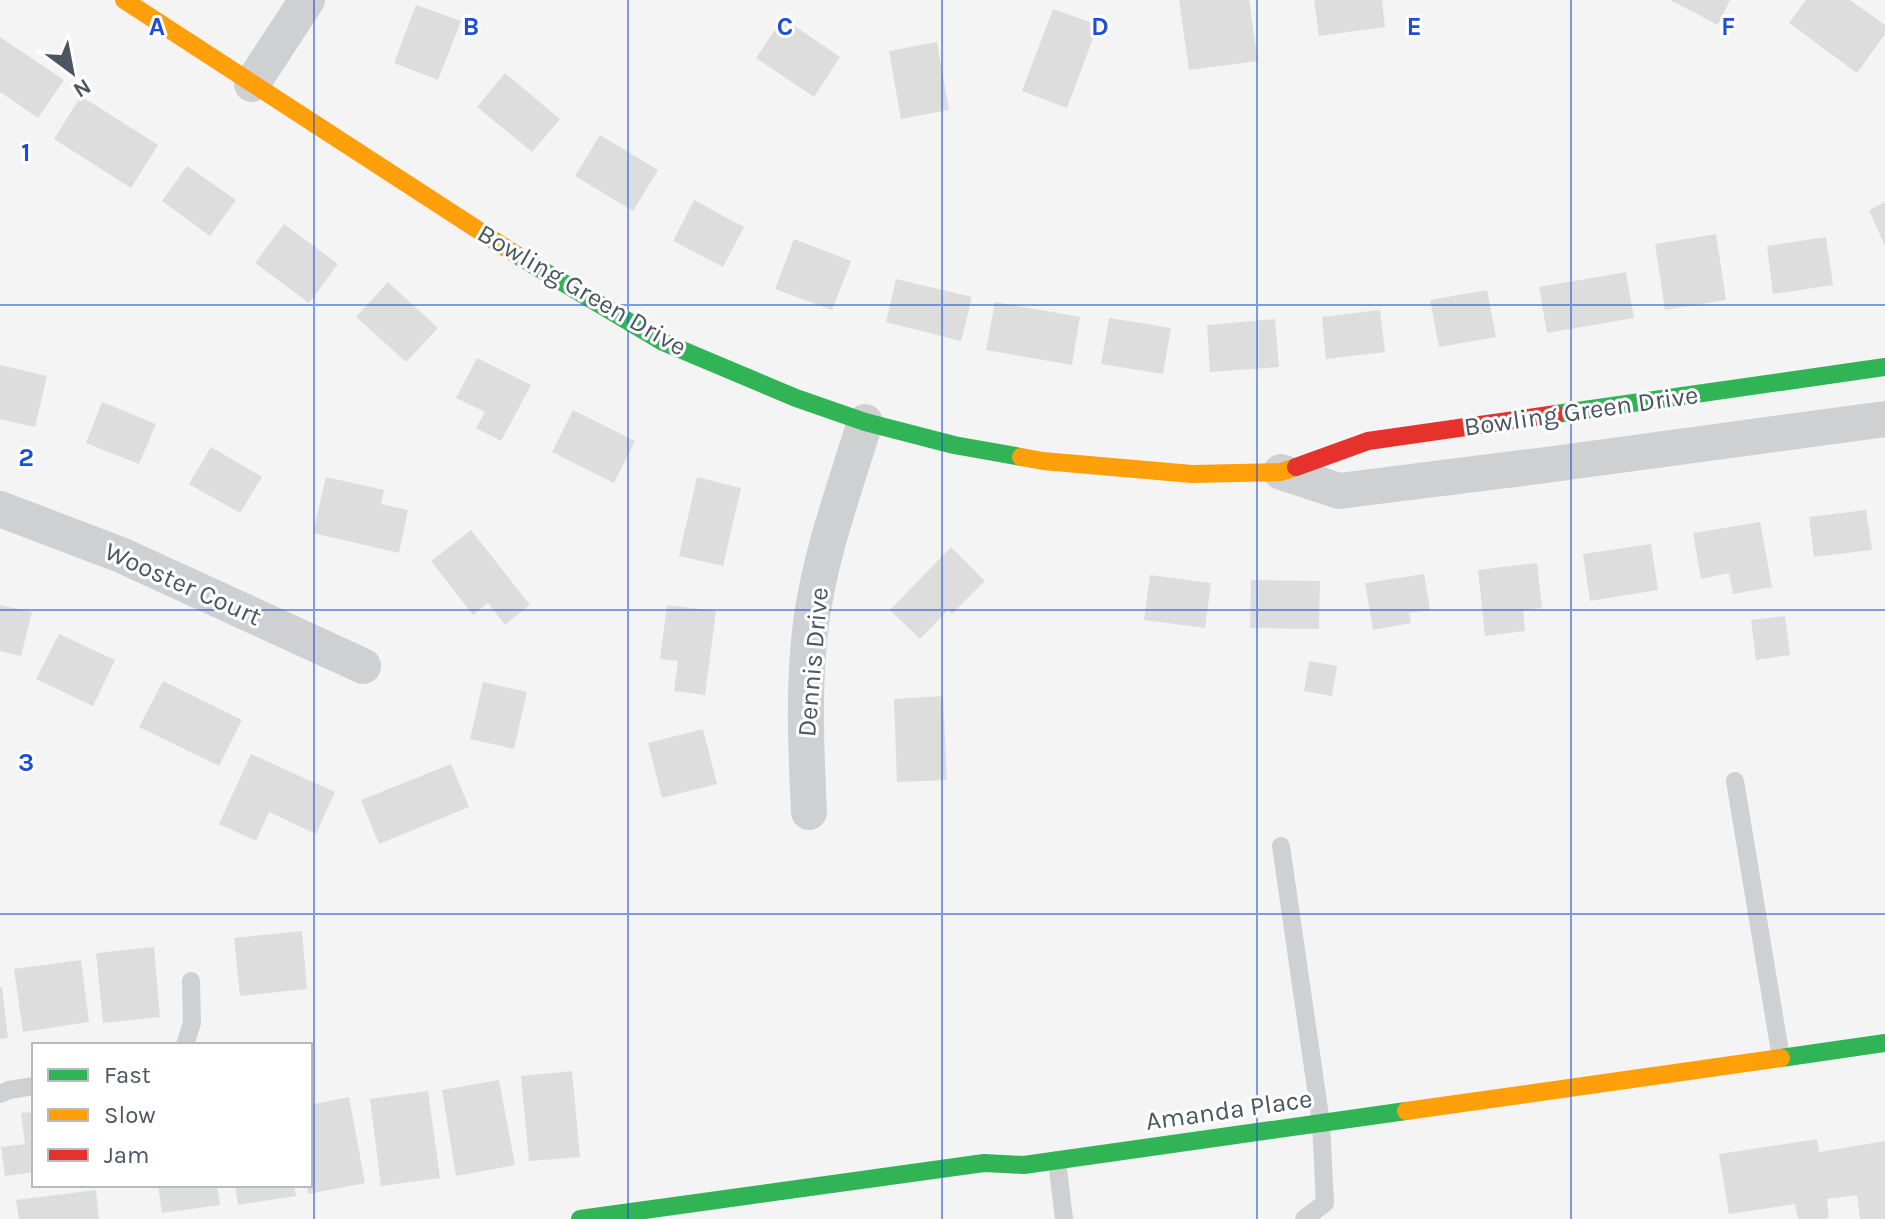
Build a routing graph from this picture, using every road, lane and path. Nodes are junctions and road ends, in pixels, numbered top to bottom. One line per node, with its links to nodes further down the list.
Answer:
1 (124, 0): 3 (street, Bowling Green Drive)
2 (307, 0): 3 (street)
3 (252, 84): 6 (street, Bowling Green Drive)
4 (1885, 367): 7 (street, Bowling Green Drive)
5 (1885, 419): 7 (street, Bowling Green Drive)
6 (865, 422): 7 (street, Bowling Green Drive); 11 (street, Dennis Drive)
7 (1281, 472)
8 (0, 509): 9 (street, Wooster Court)
9 (363, 666)
10 (1735, 781): 16 (lane)
11 (809, 812)
12 (1281, 846): 19 (lane)
13 (191, 981): 14 (lane)
14 (186, 1043)
15 (1885, 1043): 16 (street, Amanda Place)
16 (1781, 1058): 19 (street, Amanda Place)
17 (32, 1086): 18 (lane)
18 (0, 1094)
19 (1321, 1123): 20 (street, Amanda Place); 23 (lane)
20 (1057, 1160): 21 (street, Amanda Place); 22 (lane)
21 (580, 1219)
22 (1064, 1219)
23 (1304, 1219)

